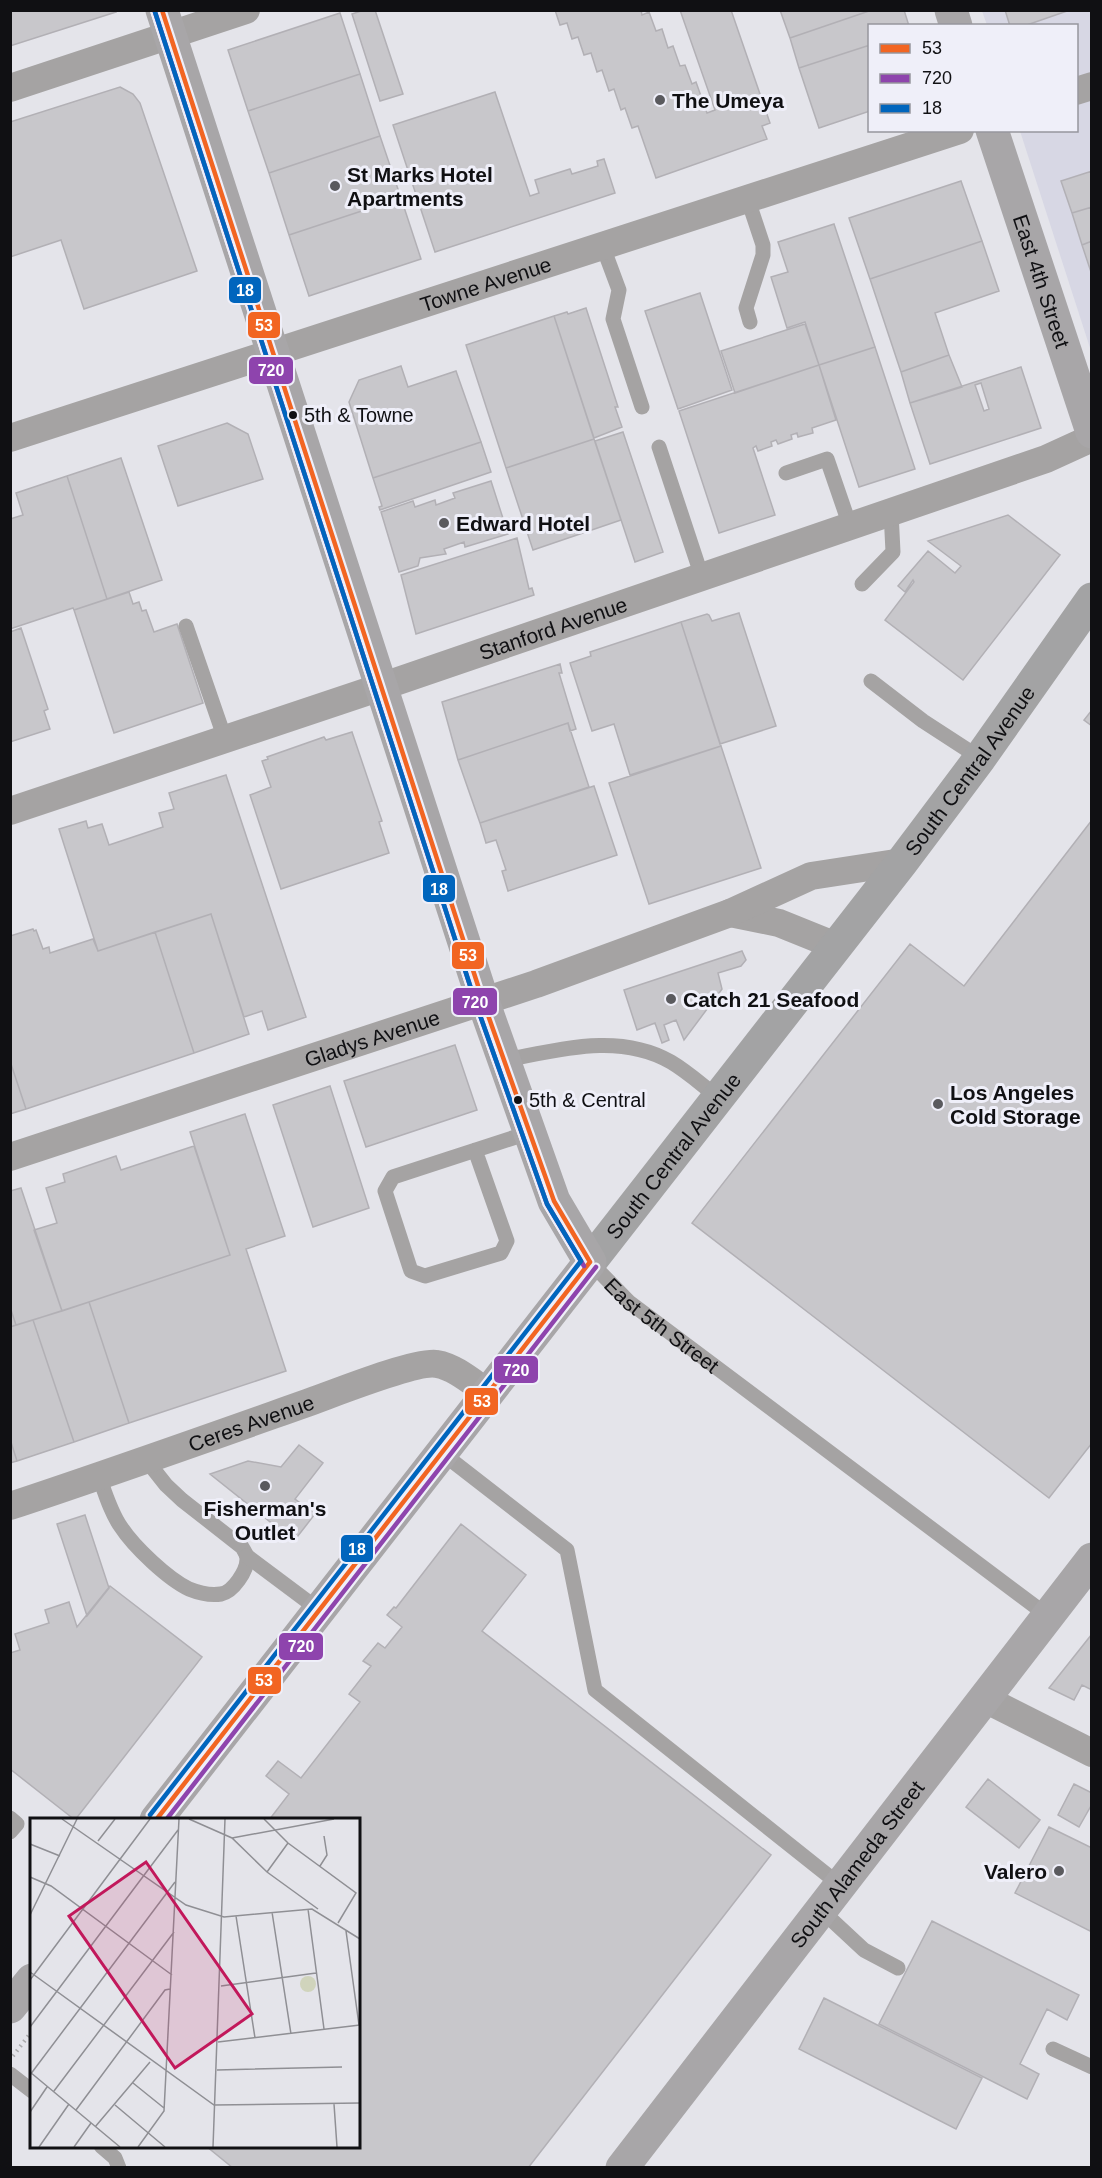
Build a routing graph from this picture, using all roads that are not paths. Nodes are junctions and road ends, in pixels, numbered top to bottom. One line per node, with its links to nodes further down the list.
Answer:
1 (246, 10): 2 (street)
2 (167, 23): 3 (street); 9 (main road, East 5th Street)
3 (10, 88)
4 (954, 132): 6 (street, Towne Avenue)
5 (993, 132): 11 (main road, East 4th Street)
6 (748, 200): 7 (street, Towne Avenue); 8 (lane)
7 (603, 247): 9 (street, Towne Avenue); 10 (lane)
8 (750, 322)
9 (274, 354): 12 (street, Towne Avenue); 23 (main road, East 5th Street)
10 (642, 407)
11 (1092, 432)
12 (10, 438)
13 (1092, 438): 16 (street, Stanford Avenue)
14 (659, 447): 18 (lane)
15 (786, 473): 17 (lane)
16 (891, 512): 17 (street, Stanford Avenue); 19 (lane)
17 (850, 526): 18 (street, Stanford Avenue)
18 (702, 577): 23 (street, Stanford Avenue)
19 (862, 584)
20 (1092, 599): 25 (main road, South Central Avenue)
21 (186, 626): 24 (lane)
22 (871, 681): 25 (lane)
23 (381, 686): 24 (street, Stanford Avenue); 30 (main road, East 5th Street)
24 (225, 739): 26 (street, Stanford Avenue)
25 (980, 758): 27 (main road, South Central Avenue)
26 (10, 811)
27 (902, 862): 28 (street, Gladys Avenue); 29 (main road, South Central Avenue)
28 (730, 913): 29 (street); 30 (street, Gladys Avenue)
29 (836, 946): 32 (main road, South Central Avenue)
30 (483, 1001): 31 (main road, East 5th Street); 35 (street, Gladys Avenue)
31 (505, 1060): 32 (lane); 33 (main road, East 5th Street)
32 (719, 1098): 36 (main road, South Central Avenue)
33 (531, 1132): 34 (lane); 36 (main road, East 5th Street)
34 (475, 1150): 34 (lane)
35 (10, 1156)
36 (590, 1262): 37 (main road, South Central Avenue); 45 (lane, East 5th Street)
37 (488, 1392): 38 (main road, South Central Avenue); 39 (street, Ceres Avenue)
38 (442, 1453): 44 (main road, South Central Avenue); 51 (lane)
39 (147, 1461): 40 (street, Ceres Avenue); 42 (lane)
40 (99, 1476): 41 (street, Ceres Avenue); 42 (lane)
41 (10, 1506)
42 (247, 1556): 44 (lane)
43 (1092, 1559): 45 (main road, South Alameda Street)
44 (319, 1610): 49 (main road, South Central Avenue)
45 (1048, 1616): 46 (main road, South Alameda Street)
46 (983, 1698): 47 (street); 51 (main road, South Alameda Street)
47 (1092, 1753)
48 (10, 1818): 50 (lane)
49 (158, 1818)
50 (10, 1832)
51 (830, 1897): 52 (lane); 61 (main road, South Alameda Street)
52 (898, 1968)
53 (30, 1982): 54 (main road)
54 (10, 2007)
55 (1053, 2049): 56 (lane)
56 (1092, 2067)
57 (10, 2074): 58 (lane)
58 (30, 2089)
59 (103, 2148): 60 (lane)
60 (120, 2168)
61 (622, 2168)

